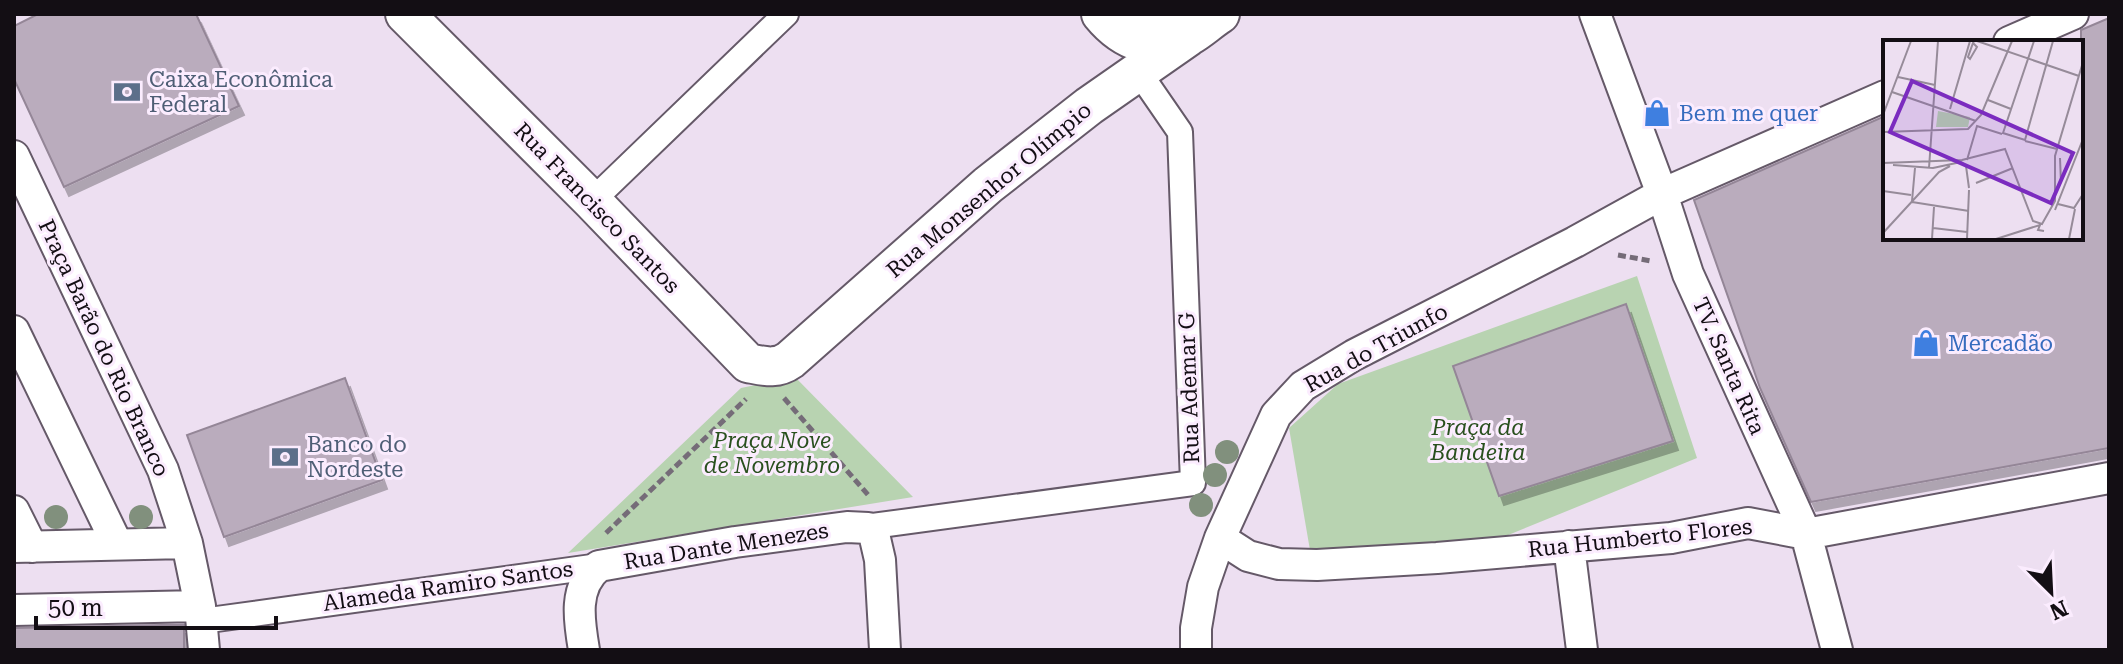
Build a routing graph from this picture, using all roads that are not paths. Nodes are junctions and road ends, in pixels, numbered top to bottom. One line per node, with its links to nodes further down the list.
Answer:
1 (405, 14): 14 (street, Rua Francisco Santos)
2 (786, 14): 14 (street)
3 (1101, 14): 8 (street)
4 (1220, 14): 8 (street, Rua Monsenhor Olímpio)
5 (1238, 14): 8 (street)
6 (1595, 14): 13 (street, TV. Santa Rita)
7 (2073, 14): 9 (street)
8 (1182, 20): 10 (street, Rua Monsenhor Olímpio)
9 (2014, 40)
10 (1138, 71): 16 (street, Rua Monsenhor Olímpio); 19 (street, Rua Ademar G)
11 (1883, 97): 13 (street)
12 (14, 156): 22 (street, Praça Barão do Rio Branco)
13 (1662, 194): 20 (street, TV. Santa Rita); 21 (street, Rua do Triunfo)
14 (592, 201): 16 (street, Rua Francisco Santos)
15 (14, 331): 23 (street)
16 (784, 360)
17 (2109, 478): 20 (street, Rua Humberto Flores)
18 (14, 511): 25 (street)
19 (880, 525): 26 (street, Rua Dante Menezes); 30 (street)
20 (1806, 534): 24 (street, Rua Humberto Flores); 33 (street, TV. Santa Rita)
21 (1220, 538): 24 (street, Rua Humberto Flores); 31 (street, Rua do Triunfo)
22 (187, 543): 23 (street); 28 (street, Praça Barão do Rio Branco)
23 (117, 544): 25 (street)
24 (1569, 546): 32 (street)
25 (23, 547)
26 (599, 566): 28 (street, Alameda Ramiro Santos); 29 (street, Rua Dante Menezes)
27 (14, 610): 28 (street)
28 (202, 626)
29 (582, 638)
30 (885, 650)
31 (1196, 650)
32 (1582, 650)
33 (1837, 650)

